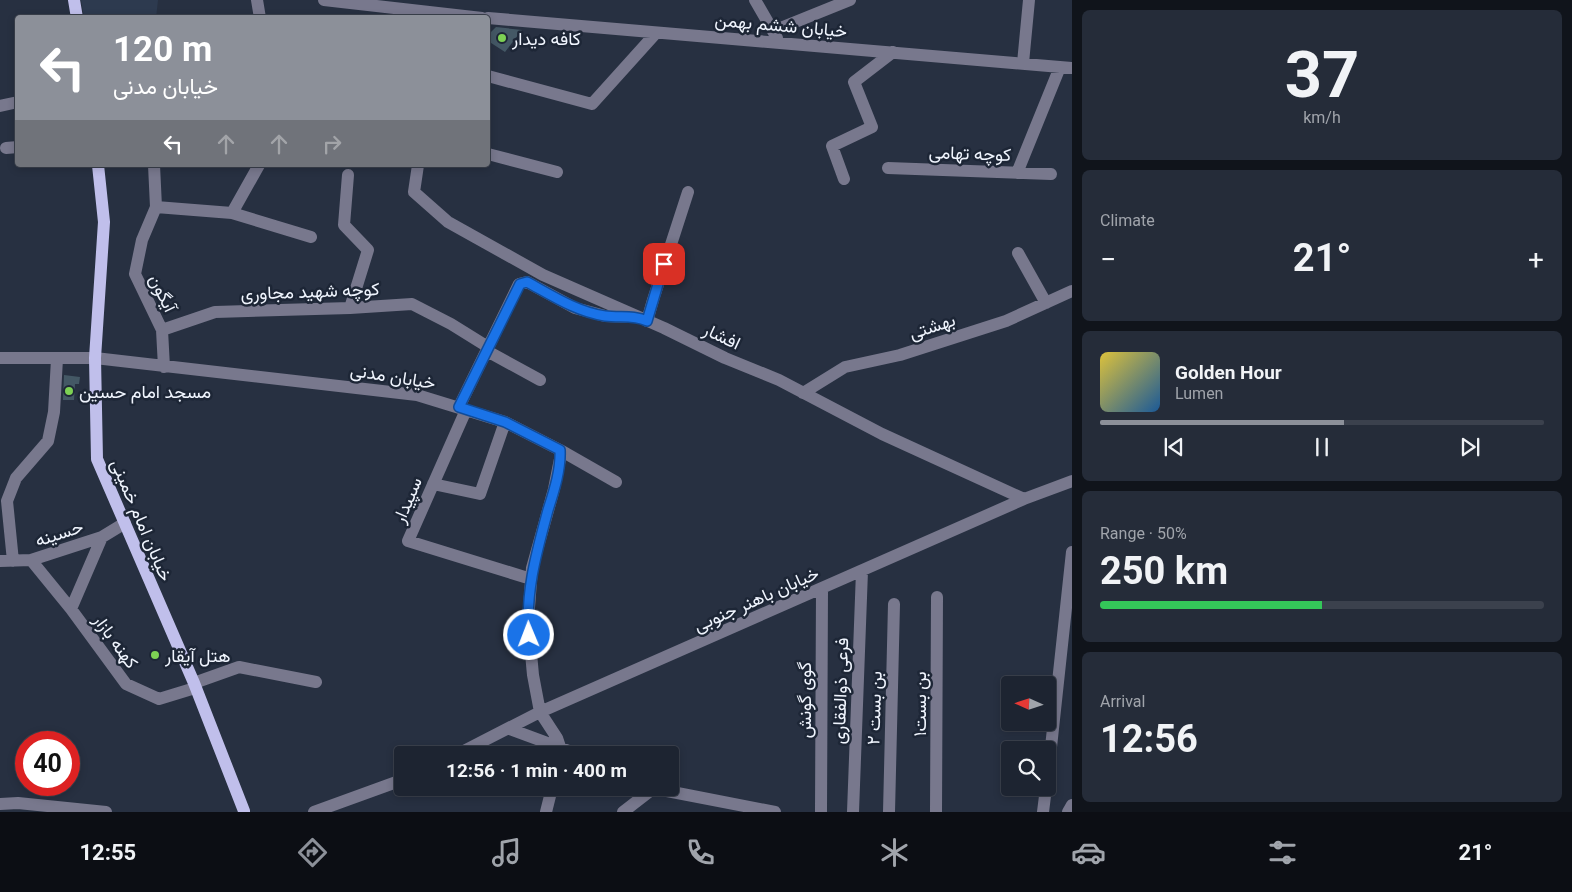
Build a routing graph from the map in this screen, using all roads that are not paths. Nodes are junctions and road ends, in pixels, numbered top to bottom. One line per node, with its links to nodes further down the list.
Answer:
1 (74, 0): 9 (main road)
2 (257, 0): 10 (street)
3 (324, 0): 7 (street)
4 (755, 0): 13 (street)
5 (850, 0): 13 (street)
6 (1029, 0): 17 (street)
7 (351, 1): 8 (street)
8 (412, 4): 11 (street)
9 (76, 15)
10 (260, 15)
11 (459, 15)
12 (490, 18): 14 (street, خیابان ششم بهمن)
13 (773, 31): 15 (street)
14 (656, 32): 15 (street, خیابان ششم بهمن); 19 (street)
15 (779, 43): 16 (street, خیابان ششم بهمن)
16 (893, 52): 17 (street, خیابان ششم بهمن); 32 (street)
17 (1023, 63): 18 (street, خیابان ششم بهمن)
18 (1066, 68): 29 (street)
19 (490, 77)
20 (15, 103): 21 (street)
21 (0, 106)
22 (490, 155): 28 (street)
23 (98, 167): 45 (main road, خیابان امام خمینی)
24 (154, 167): 34 (street)
25 (258, 167): 35 (street)
26 (418, 167): 41 (street, افشار)
27 (888, 168): 29 (street, کوچه تهامی)
28 (558, 172)
29 (1018, 173): 30 (street, کوچه تهامی)
30 (1051, 174)
31 (348, 175): 40 (street)
32 (844, 179)
33 (688, 192): 41 (street)
34 (156, 208): 35 (street); 42 (street, آیگون)
35 (232, 213): 36 (street)
36 (311, 237)
37 (1018, 253): 39 (street)
38 (1072, 291): 39 (street, بهشتی)
39 (1046, 302): 49 (street, بهشتی)
40 (350, 308): 42 (street, کوچه شهید مجاوری); 43 (street, کوچه شهید مجاوری)
41 (643, 319): 43 (street, سپیدار); 49 (street, افشار)
42 (162, 330): 47 (street)
43 (487, 349): 48 (street, کوچه شهید مجاوری); 50 (street, سپیدار)
44 (0, 358): 46 (street, خیابان مدنی)
45 (96, 358): 46 (street, خیابان مدنی); 47 (street, خیابان مدنی); 57 (main road, خیابان امام خمینی)
46 (57, 359): 61 (street)
47 (164, 367): 50 (street, خیابان مدنی)
48 (540, 380)
49 (803, 393): 56 (street, افشار)
50 (462, 408): 51 (street, خیابان مدنی); 55 (street, سپیدار)
51 (505, 422): 52 (street, خیابان مدنی); 55 (street)
52 (560, 450): 54 (street, خیابان مدنی); 63 (street)
53 (1072, 481): 56 (street, خیابان باهنر جنوبی)
54 (616, 482)
55 (433, 484): 63 (street, سپیدار)
56 (1024, 499): 62 (street, خیابان باهنر جنوبی)
57 (125, 523): 58 (street, حسینه); 69 (main road, خیابان امام خمینی)
58 (102, 537): 60 (street, حسینه); 67 (street)
59 (1072, 552): 72 (street)
60 (31, 560): 61 (street, حسینه); 67 (street, کهنه بازار)
61 (6, 561)
62 (862, 571): 64 (street, خیابان باهنر جنوبی); 90 (street, فرعی ذوالفقاری)
63 (531, 579): 70 (street)
64 (822, 589): 70 (street, خیابان باهنر جنوبی); 89 (street, گوی گونش)
65 (938, 597): 92 (street, بن بست۱)
66 (894, 604): 91 (street, بن بست ۲)
67 (71, 609): 69 (street, کهنه بازار)
68 (316, 682): 69 (street, کهنه بازار)
69 (195, 686): 84 (main road, خیابان امام خمینی)
70 (540, 712): 71 (street, خیابان باهنر جنوبی); 75 (street)
71 (510, 729): 73 (street, خیابان باهنر جنوبی); 74 (street)
72 (1052, 741)
73 (475, 746)
74 (548, 746)
75 (558, 746)
76 (394, 783): 85 (street)
77 (679, 793): 88 (street)
78 (550, 796): 86 (street)
79 (644, 796): 87 (street)
80 (1045, 796): 93 (street)
81 (0, 804): 83 (street)
82 (1072, 805): 94 (street)
83 (106, 812)
84 (247, 812)
85 (314, 812)
86 (546, 812)
87 (623, 812)
88 (775, 812)
89 (821, 812)
90 (853, 812)
91 (888, 812)
92 (936, 812)
93 (1043, 812)
94 (1068, 812)

